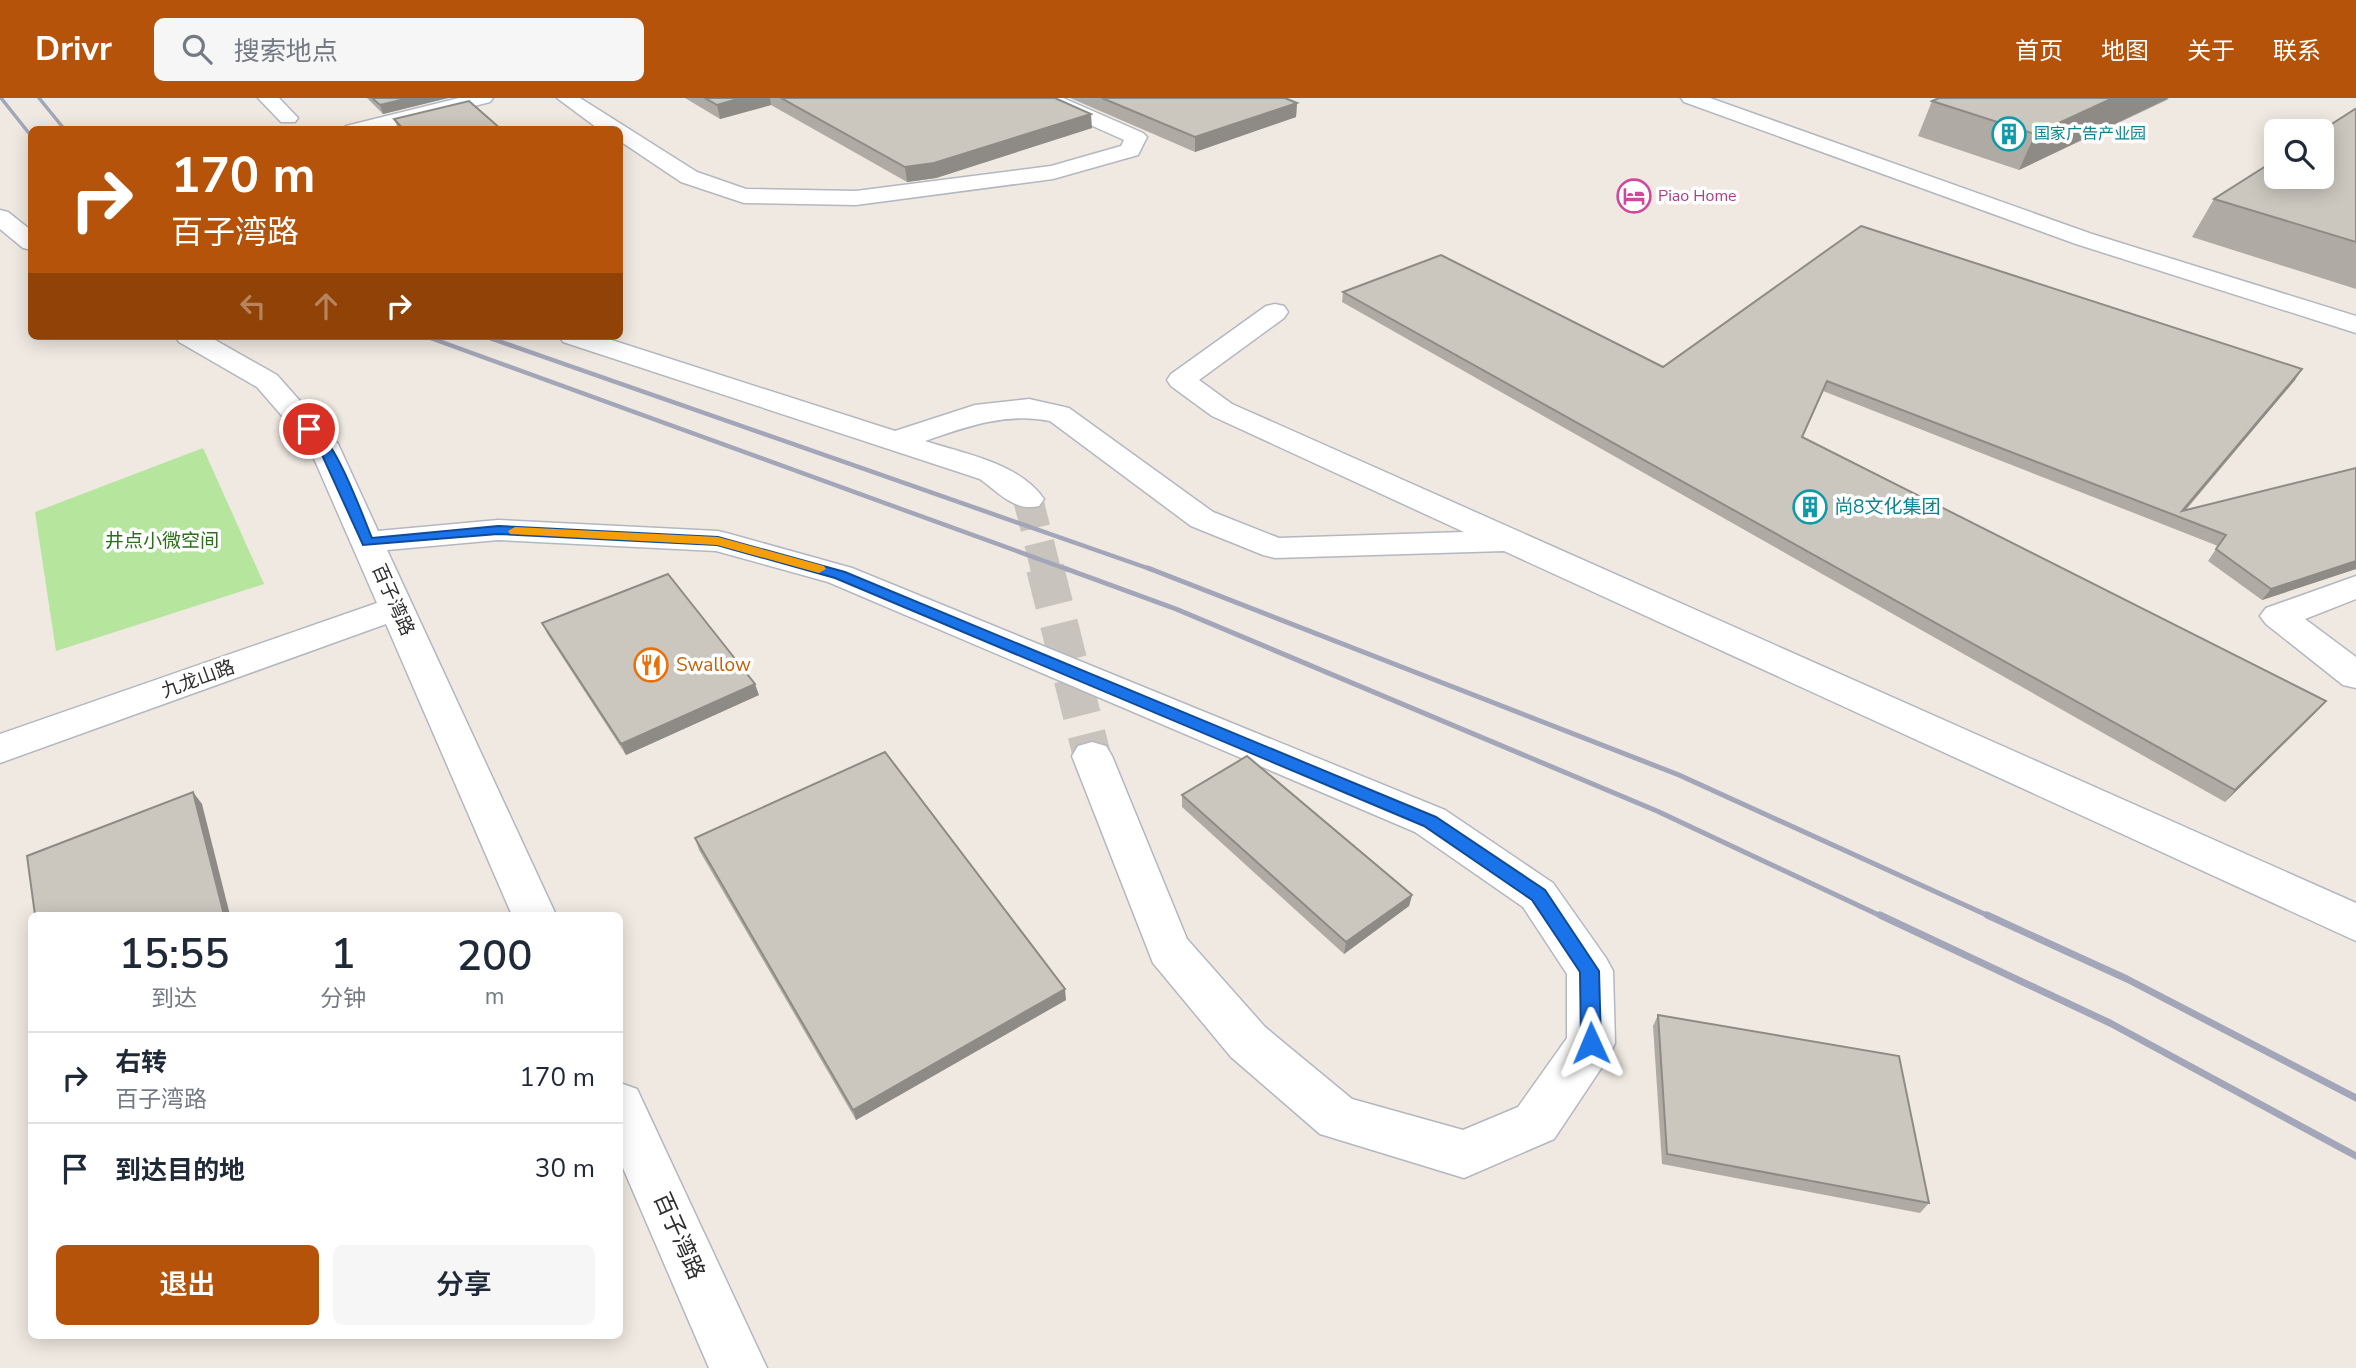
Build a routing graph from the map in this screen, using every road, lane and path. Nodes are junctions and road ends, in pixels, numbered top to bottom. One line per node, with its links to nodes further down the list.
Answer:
1 (268, 98): 6 (street)
2 (483, 98): 7 (street)
3 (567, 98): 8 (street)
4 (1046, 98): 9 (street)
5 (1691, 98): 13 (street)
6 (288, 118)
7 (369, 126)
8 (609, 126)
9 (623, 135)
10 (0, 217): 11 (street)
11 (28, 240)
12 (1275, 312): 18 (street)
13 (2356, 325)
14 (195, 340): 19 (street, 百子湾路)
15 (584, 340): 16 (street)
16 (896, 441): 17 (street); 18 (street)
17 (1028, 499)
18 (1512, 541): 26 (street)
19 (368, 542): 21 (street, 百子湾路); 24 (street)
20 (2356, 587): 22 (street)
21 (396, 608): 23 (street, 九龙山路); 25 (street, 百子湾路)
22 (2356, 676)
23 (0, 749)
24 (1092, 756)
25 (533, 912)
26 (2356, 923)
27 (623, 1112): 28 (street, 百子湾路)
28 (738, 1368)

